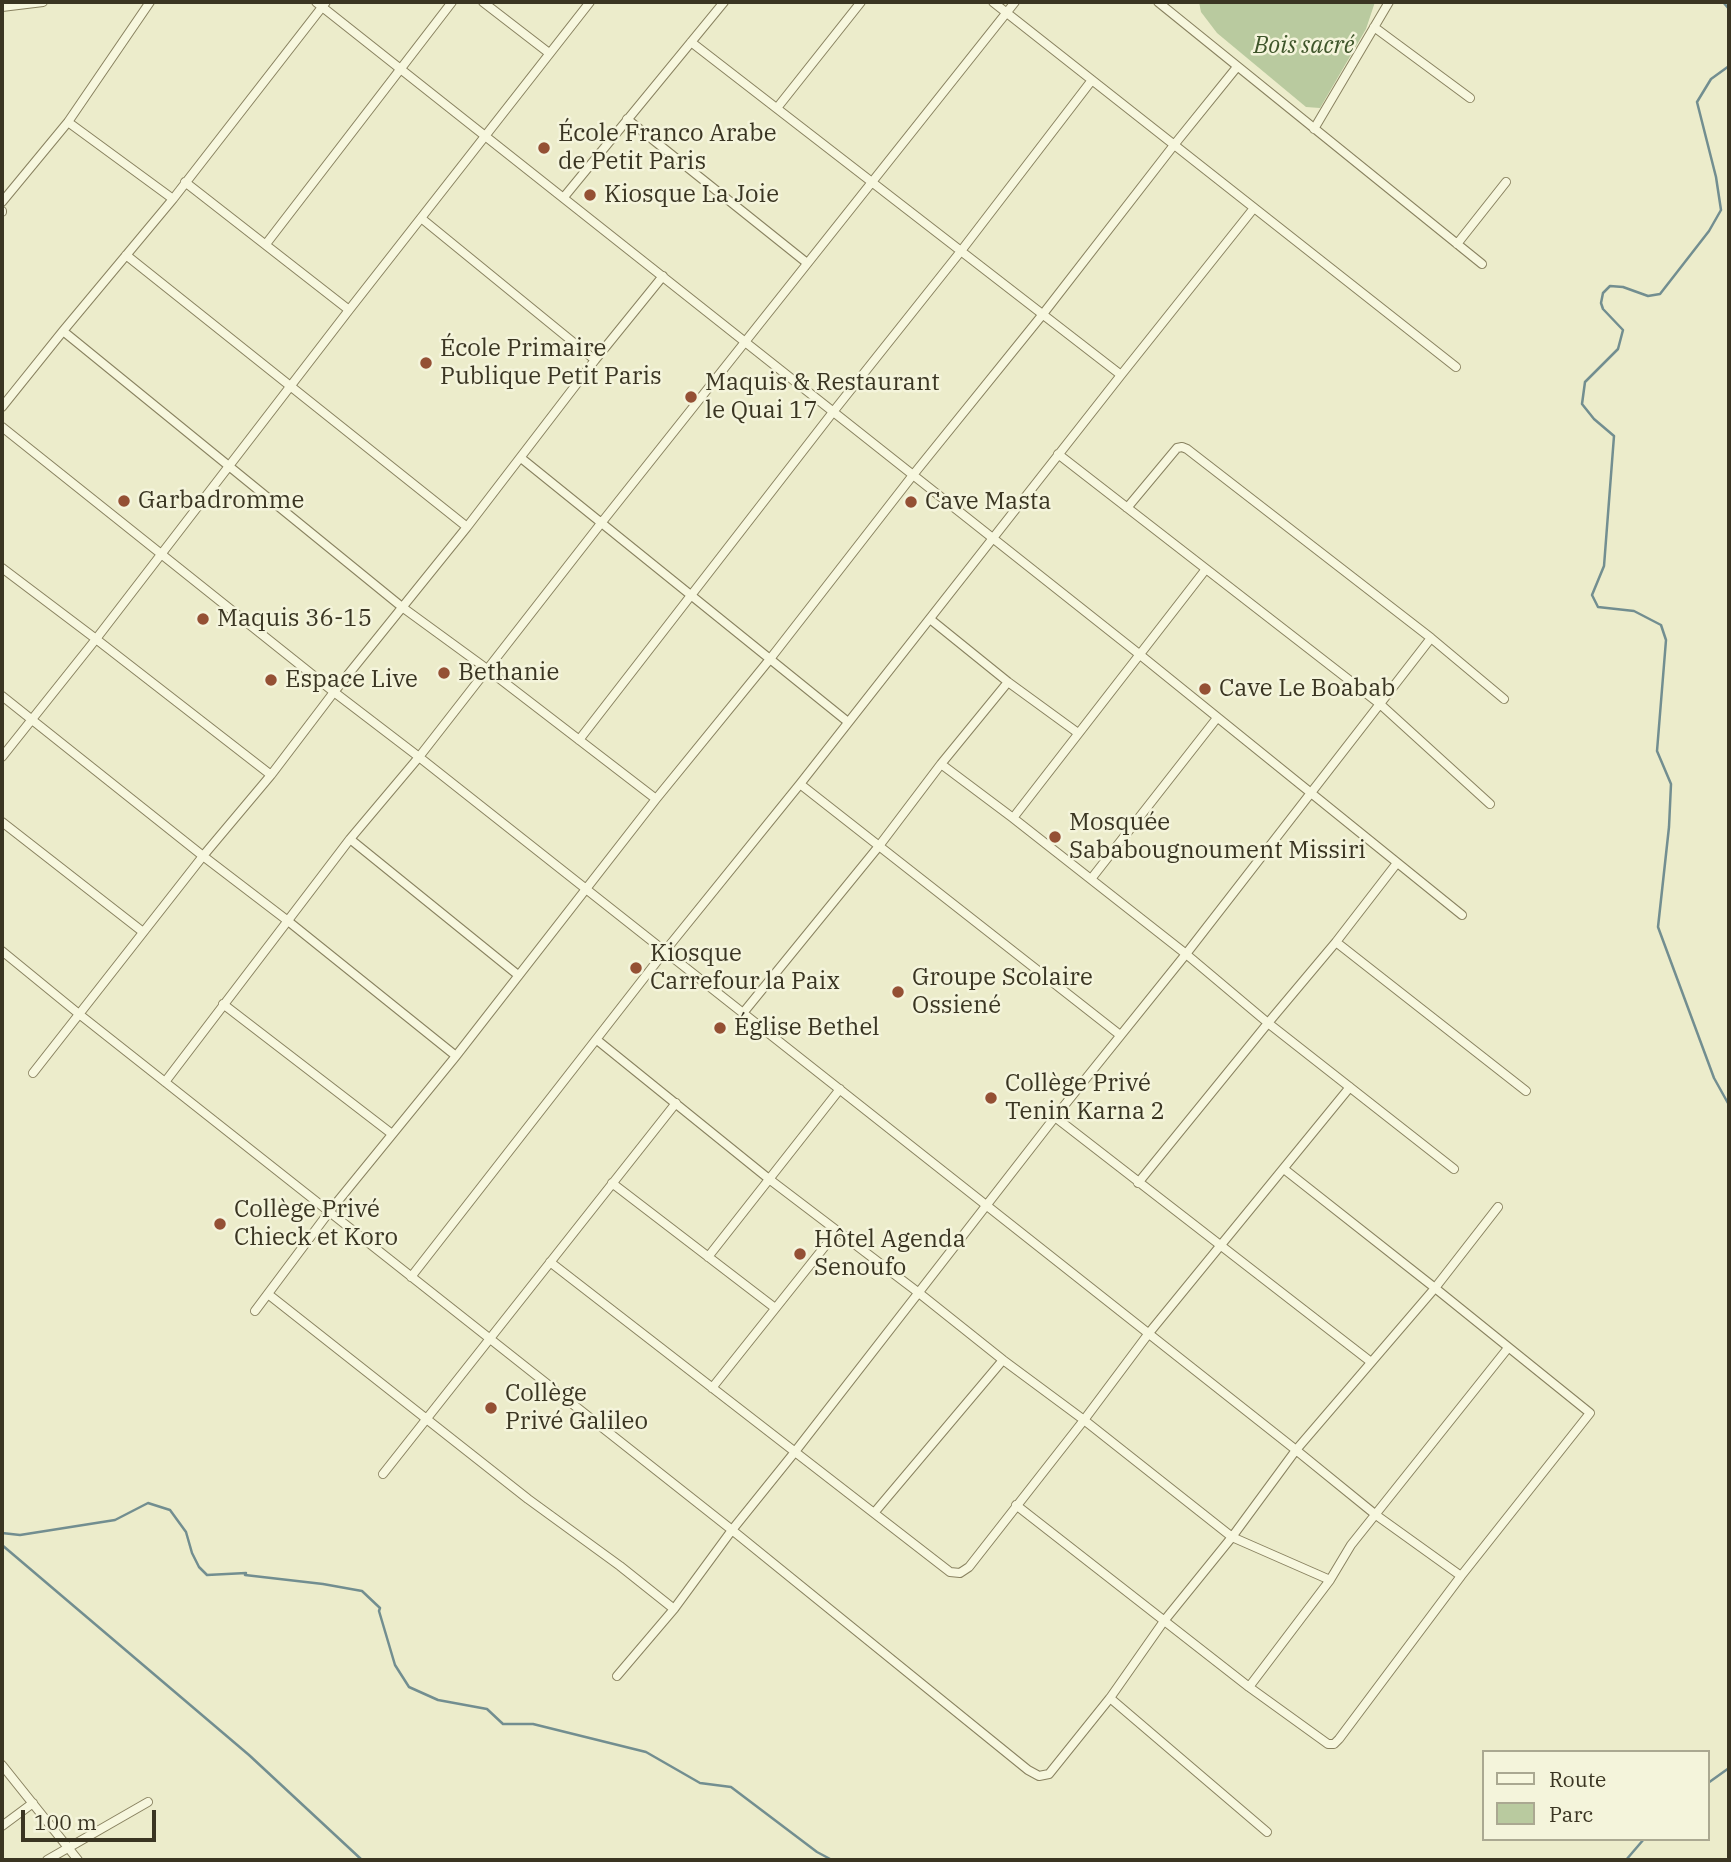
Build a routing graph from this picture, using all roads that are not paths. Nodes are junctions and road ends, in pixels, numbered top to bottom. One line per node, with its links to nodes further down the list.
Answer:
1 (43, 2): 13 (street)
2 (150, 2): 25 (street)
3 (452, 2): 20 (street)
4 (483, 2): 18 (street)
5 (590, 2): 18 (street)
6 (724, 2): 17 (street)
7 (861, 2): 23 (street)
8 (993, 2): 15 (street)
9 (1015, 2): 15 (street)
10 (1158, 2): 19 (street)
11 (1390, 2): 16 (street)
12 (321, 3): 20 (street); 29 (street)
13 (13, 4): 14 (street)
14 (2, 8)
15 (1007, 12): 21 (street); 31 (street)
16 (1374, 27): 22 (street); 26 (street)
17 (691, 42): 23 (street); 24 (street)
18 (549, 53): 27 (street)
19 (1237, 67): 26 (street); 28 (street)
20 (400, 68): 27 (street); 38 (street)
21 (1091, 79): 28 (street); 39 (street)
22 (1470, 98)
23 (777, 108): 31 (street)
24 (627, 119): 32 (street); 41 (street)
25 (68, 122): 33 (street); 34 (street)
26 (1314, 129): 37 (street)
27 (485, 135): 32 (street); 36 (street)
28 (1174, 145): 35 (street); 45 (street)
29 (185, 182): 33 (street); 38 (street)
30 (1506, 182): 37 (street)
31 (873, 183): 39 (street); 41 (street)
32 (564, 197): 43 (street)
33 (173, 199): 40 (street)
34 (2, 202)
35 (1254, 208): 49 (street); 50 (street)
36 (421, 218): 44 (street); 48 (street)
37 (1457, 243): 42 (street)
38 (266, 244): 44 (street)
39 (961, 251): 45 (street); 53 (street)
40 (126, 255): 46 (street); 51 (street)
41 (807, 263): 47 (street)
42 (1482, 264)
43 (663, 276): 47 (street); 48 (street)
44 (348, 310): 51 (street)
45 (1043, 314): 50 (street); 58 (street)
46 (63, 331): 52 (street); 57 (street)
47 (745, 341): 53 (street); 60 (street)
48 (595, 360): 56 (street)
49 (1456, 367)
50 (1121, 375): 55 (street)
51 (291, 386): 57 (street); 61 (street)
52 (2, 407)
53 (833, 412): 58 (street); 66 (street)
54 (2, 427): 63 (street)
55 (1058, 454): 59 (street); 62 (street)
56 (521, 458): 60 (street); 61 (street)
57 (229, 466): 63 (street); 67 (street)
58 (913, 475): 62 (street); 72 (street)
59 (1127, 508): 65 (street); 69 (street)
60 (602, 522): 66 (street); 73 (street)
61 (467, 527): 67 (street)
62 (993, 537): 68 (street); 71 (street)
63 (161, 552): 70 (street); 75 (street)
64 (2, 568): 70 (street)
65 (1206, 569): 71 (street); 78 (street)
66 (692, 595): 72 (street); 83 (street)
67 (402, 607): 73 (street); 75 (street)
68 (930, 619): 74 (street); 81 (street)
69 (1431, 638): 77 (street); 78 (street)
70 (96, 639): 80 (street); 87 (street)
71 (1139, 654): 79 (street); 82 (street)
72 (770, 659): 81 (street); 90 (street)
73 (487, 669): 83 (street); 85 (street)
74 (1008, 682): 82 (street); 86 (street)
75 (334, 692): 85 (street); 87 (street)
76 (2, 696): 80 (street)
77 (1504, 699)
78 (1380, 704): 89 (street); 91 (street)
79 (1217, 718): 89 (street); 98 (street)
80 (31, 720): 84 (street); 96 (street)
81 (848, 722): 88 (street)
82 (1079, 733): 92 (street)
83 (579, 740): 90 (street)
84 (2, 757)
85 (419, 757): 94 (street); 99 (street)
86 (941, 764): 92 (street); 95 (street)
87 (271, 775): 96 (street)
88 (800, 783): 95 (street); 105 (street)
89 (1310, 793): 97 (street); 106 (street)
90 (656, 799): 99 (street)
91 (1490, 804)
92 (1013, 818): 98 (street)
93 (2, 822): 102 (street)
94 (350, 839): 101 (street); 107 (street)
95 (879, 846): 109 (street); 112 (street)
96 (203, 856): 101 (street); 102 (street)
97 (1397, 863): 100 (street); 103 (street)
98 (1091, 880): 106 (street)
99 (586, 889): 105 (street); 107 (street)
100 (1462, 915)
101 (288, 921): 108 (street); 114 (street)
102 (143, 932): 110 (street)
103 (1336, 942): 111 (street); 119 (street)
104 (2, 951): 110 (street)
105 (665, 951): 109 (street); 113 (street)
106 (1186, 954): 111 (street); 112 (street)
107 (519, 975): 114 (street)
108 (223, 1004): 116 (street); 122 (street)
109 (743, 1013): 118 (street)
110 (79, 1014): 115 (street); 116 (street)
111 (1268, 1023): 117 (street); 127 (street)
112 (1120, 1035): 121 (street)
113 (597, 1040): 120 (street); 135 (street)
114 (456, 1056): 122 (street)
115 (33, 1073)
116 (165, 1082): 130 (street)
117 (1350, 1087): 123 (street); 124 (street)
118 (840, 1089): 125 (street); 128 (street)
119 (1526, 1091)
120 (676, 1104): 125 (street); 126 (street)
121 (1055, 1117): 127 (street); 128 (street)
122 (392, 1134): 130 (street)
123 (1284, 1169): 132 (street); 136 (street)
124 (1454, 1170)
125 (769, 1180): 131 (street); 133 (street)
126 (612, 1183): 133 (street); 134 (street)
127 (1139, 1183): 132 (street)
128 (986, 1205): 137 (street); 141 (street)
129 (1498, 1207): 136 (street)
130 (329, 1212): 135 (street); 138 (street)
131 (837, 1231): 137 (street); 139 (street)
132 (1220, 1247): 141 (street); 145 (street)
133 (708, 1257): 139 (street)
134 (550, 1262): 142 (street); 146 (street)
135 (411, 1277): 142 (street)
136 (1435, 1288): 143 (street); 145 (street)
137 (919, 1293): 144 (street); 150 (street)
138 (268, 1294): 140 (street); 147 (street)
139 (775, 1308): 146 (street)
140 (255, 1311)
141 (1149, 1333): 148 (street); 149 (street)
142 (490, 1338): 147 (street); 155 (street)
143 (1508, 1348): 154 (street); 157 (street)
144 (1003, 1360): 148 (street); 153 (street)
145 (1371, 1363): 149 (street)
146 (712, 1388): 150 (street)
147 (428, 1419): 151 (street); 159 (street)
148 (1084, 1420): 152 (street); 156 (street)
149 (1296, 1450): 154 (street); 156 (street)
150 (794, 1453): 153 (street); 155 (street)
151 (383, 1474)
152 (1016, 1506): 153 (street); 160 (street)
153 (874, 1513)
154 (1376, 1515): 157 (street); 158 (street)
155 (732, 1530): 159 (street); 163 (street)
156 (1232, 1537): 158 (street); 160 (street)
157 (1461, 1576): 162 (street)
158 (1330, 1580): 162 (street)
159 (674, 1609): 161 (street)
160 (1164, 1621): 162 (street); 163 (street)
161 (617, 1676)
162 (1249, 1687)
163 (1110, 1698): 168 (street)
164 (2, 1765): 166 (street)
165 (148, 1802): 169 (street)
166 (33, 1803): 167 (street); 169 (street)
167 (2, 1826)
168 (1267, 1832)
169 (67, 1847): 170 (street); 171 (street)
170 (47, 1860)
171 (78, 1860)

